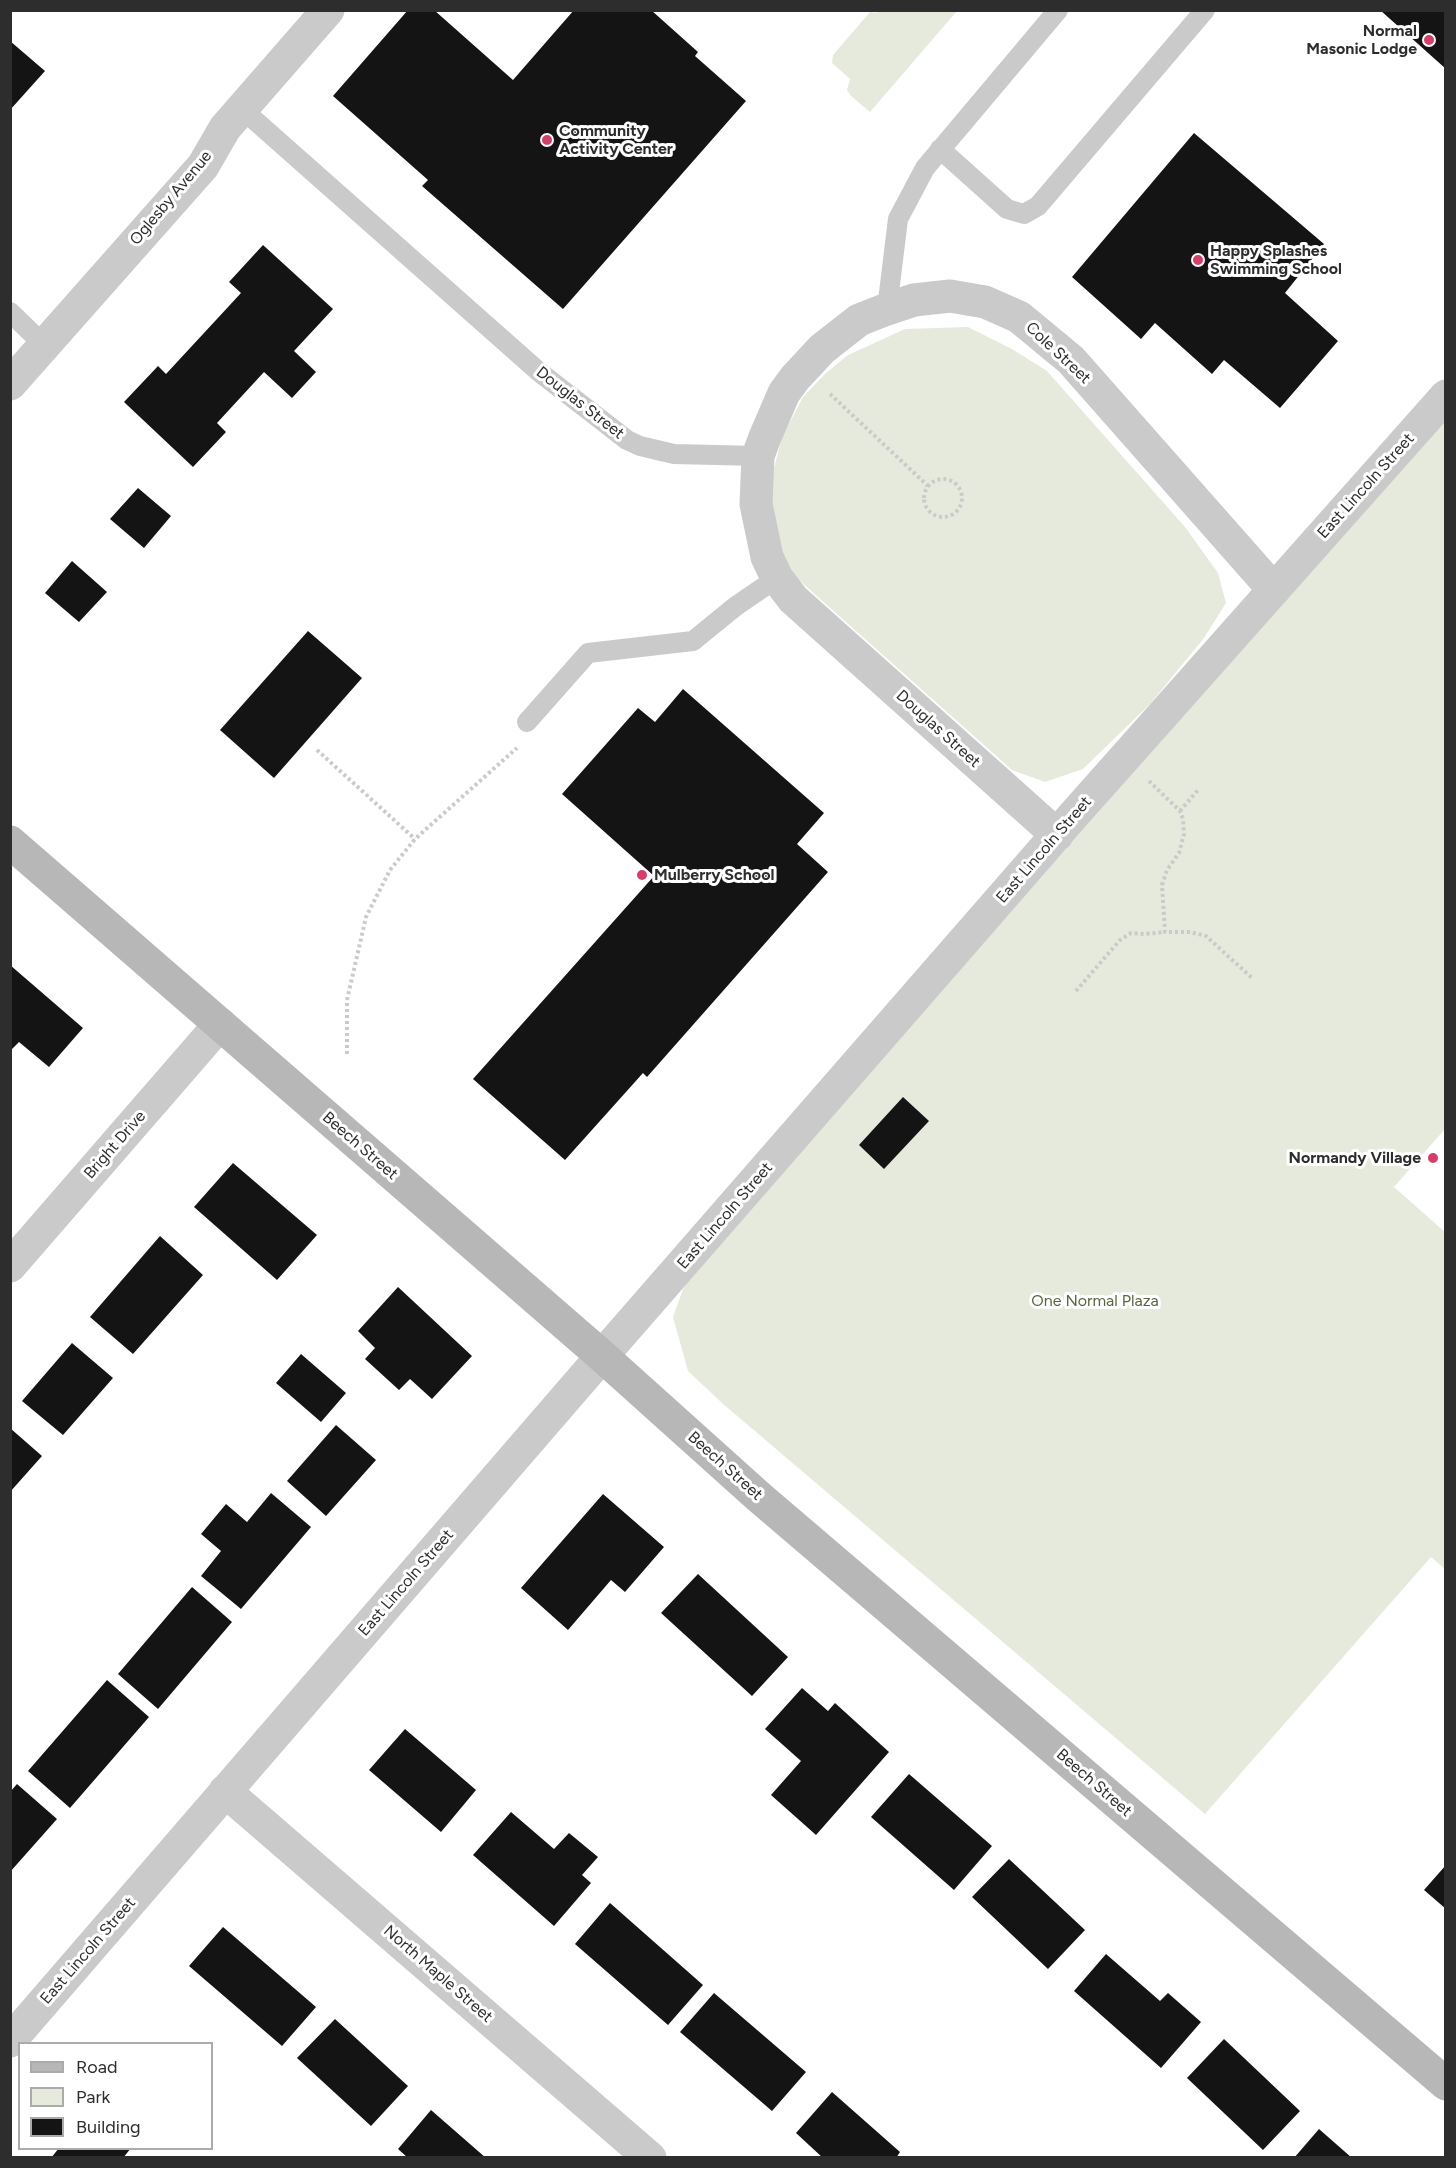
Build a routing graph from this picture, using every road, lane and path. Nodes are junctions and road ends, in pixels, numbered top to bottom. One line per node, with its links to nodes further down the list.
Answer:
1 (328, 10): 4 (street, Oglesby Avenue)
2 (1058, 10): 5 (lane)
3 (1205, 10): 5 (lane)
4 (242, 109): 8 (street, Oglesby Avenue); 12 (lane, Douglas Street)
5 (940, 149): 6 (lane)
6 (887, 309): 9 (street, Cole Street); 15 (street, Cole Street)
7 (10, 312): 8 (lane)
8 (44, 345): 10 (street, Oglesby Avenue)
9 (803, 369): 12 (street, Cole Street); 13 (path)
10 (10, 384)
11 (1446, 396): 15 (street, East Lincoln Street)
12 (759, 456): 14 (street, Douglas Street)
13 (928, 486): 13 (path)
14 (777, 578): 16 (lane); 21 (street, Douglas Street)
15 (1274, 590): 18 (street, East Lincoln Street)
16 (527, 722): 22 (path)
17 (317, 750): 22 (path)
18 (1123, 760): 20 (path); 21 (street, East Lincoln Street)
19 (1198, 790): 20 (path)
20 (1180, 811): 24 (path)
21 (1057, 835): 30 (street, East Lincoln Street)
22 (414, 839): 28 (path)
23 (10, 842): 27 (main road, Beech Street)
24 (1165, 932): 25 (path); 26 (path)
25 (1252, 978)
26 (1076, 991)
27 (220, 1024): 29 (street, Bright Drive); 30 (main road, Beech Street)
28 (347, 1054)
29 (10, 1266)
30 (602, 1356): 31 (street, East Lincoln Street); 33 (main road, Beech Street)
31 (225, 1791): 32 (street, East Lincoln Street); 34 (street, North Maple Street)
32 (10, 2041)
33 (1446, 2084)
34 (650, 2157)

